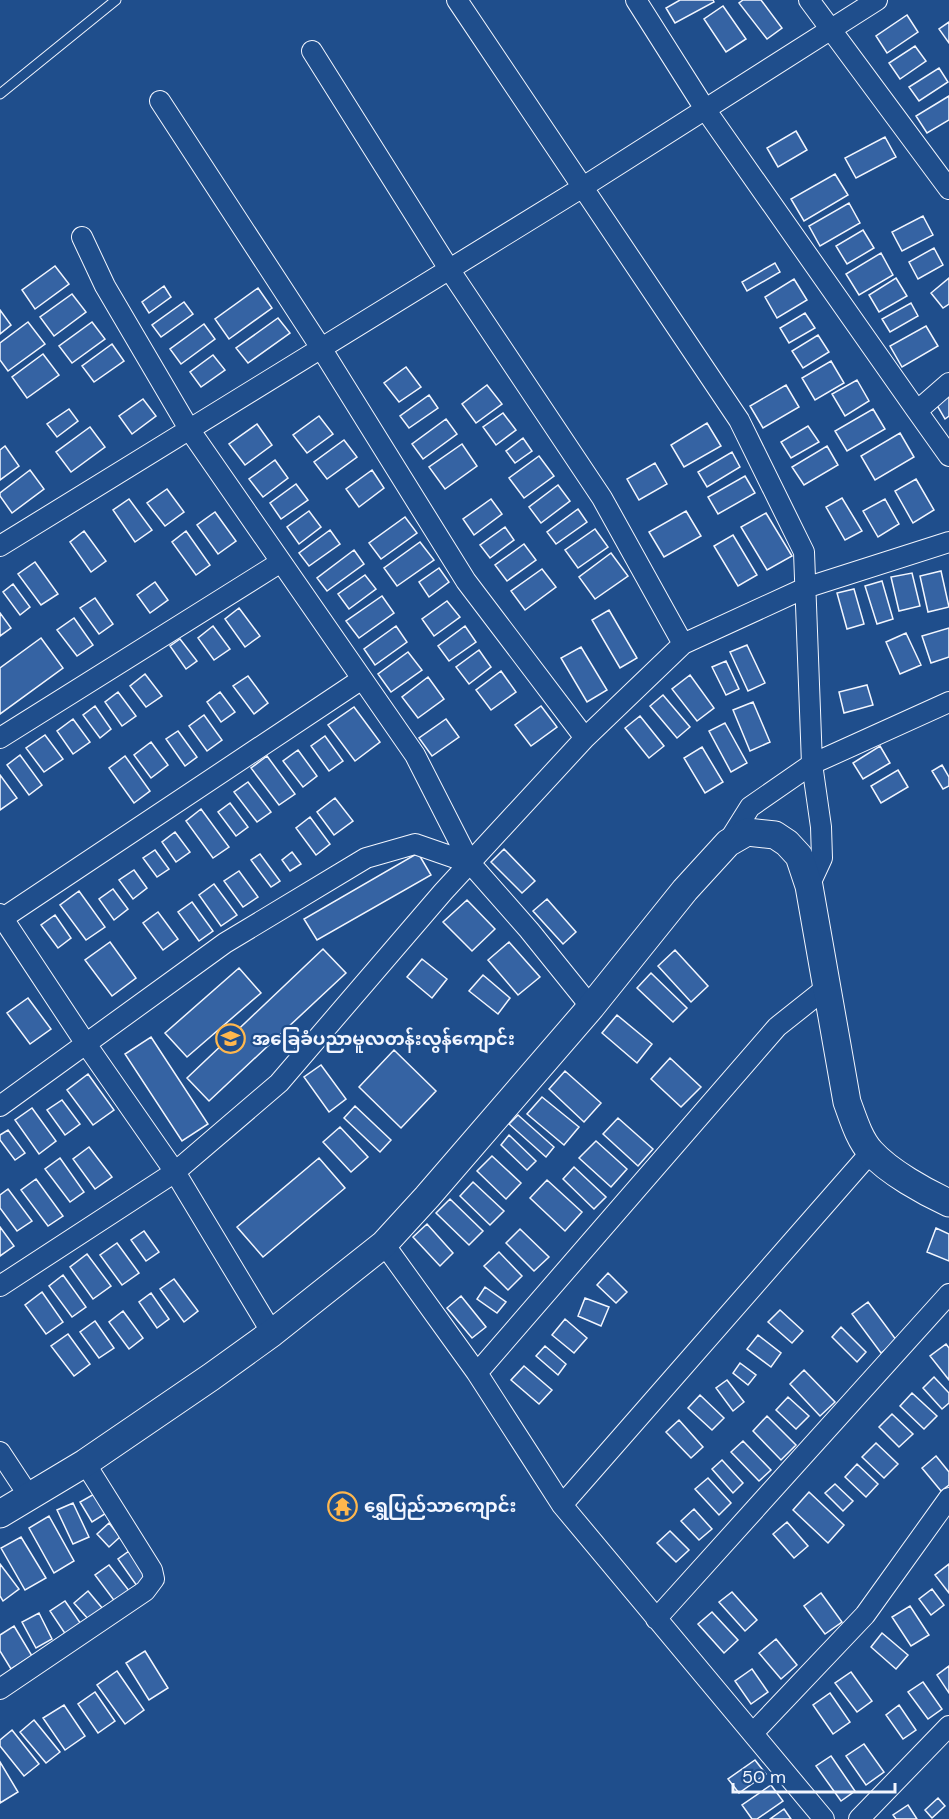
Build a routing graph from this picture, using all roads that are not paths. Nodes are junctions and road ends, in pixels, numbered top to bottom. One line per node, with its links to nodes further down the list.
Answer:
1 (116, 0): 8 (lane)
2 (457, 0): 11 (street)
3 (636, 0): 10 (street)
4 (809, 0): 6 (street)
5 (877, 0): 6 (street)
6 (831, 29): 10 (street); 12 (street)
7 (312, 51): 14 (street)
8 (0, 94)
9 (160, 101): 15 (street)
10 (705, 109): 11 (street); 17 (street)
11 (583, 187): 14 (street); 23 (street)
12 (949, 189)
13 (82, 237): 18 (street)
14 (449, 269): 15 (street); 24 (street)
15 (321, 348): 18 (street); 28 (street)
16 (949, 384): 17 (street)
17 (917, 411): 19 (street)
18 (189, 429): 21 (street); 22 (street)
19 (949, 456)
20 (949, 542): 23 (street)
21 (0, 546)
22 (282, 562): 25 (street); 27 (street)
23 (806, 588): 24 (street); 29 (street)
24 (683, 644): 28 (street)
25 (362, 679): 31 (street); 33 (street)
26 (949, 702): 29 (street)
27 (0, 738)
28 (585, 738): 31 (street)
29 (812, 764): 30 (street); 32 (street)
30 (728, 843): 32 (street); 35 (street)
31 (470, 862): 35 (street); 36 (street); 39 (street)
32 (809, 886): 34 (street)
33 (1, 918): 36 (street)
34 (826, 988): 38 (street); 45 (street)
35 (591, 1007): 41 (street)
36 (86, 1044): 37 (street); 39 (street)
37 (0, 1106)
38 (871, 1152): 40 (street); 50 (street)
39 (175, 1172): 42 (street); 44 (street)
40 (949, 1203)
41 (384, 1244): 44 (street); 45 (street)
42 (0, 1286)
43 (949, 1294): 52 (street)
44 (272, 1333): 47 (street)
45 (477, 1373): 50 (street)
46 (0, 1452): 48 (street)
47 (85, 1463): 48 (street); 53 (street)
48 (29, 1496): 51 (street)
49 (949, 1498): 55 (street)
50 (562, 1505): 52 (street)
51 (0, 1514)
52 (656, 1619): 55 (street)
53 (0, 1689)
54 (949, 1726): 57 (street)
55 (753, 1733): 56 (street)
56 (824, 1819)
57 (859, 1819)

